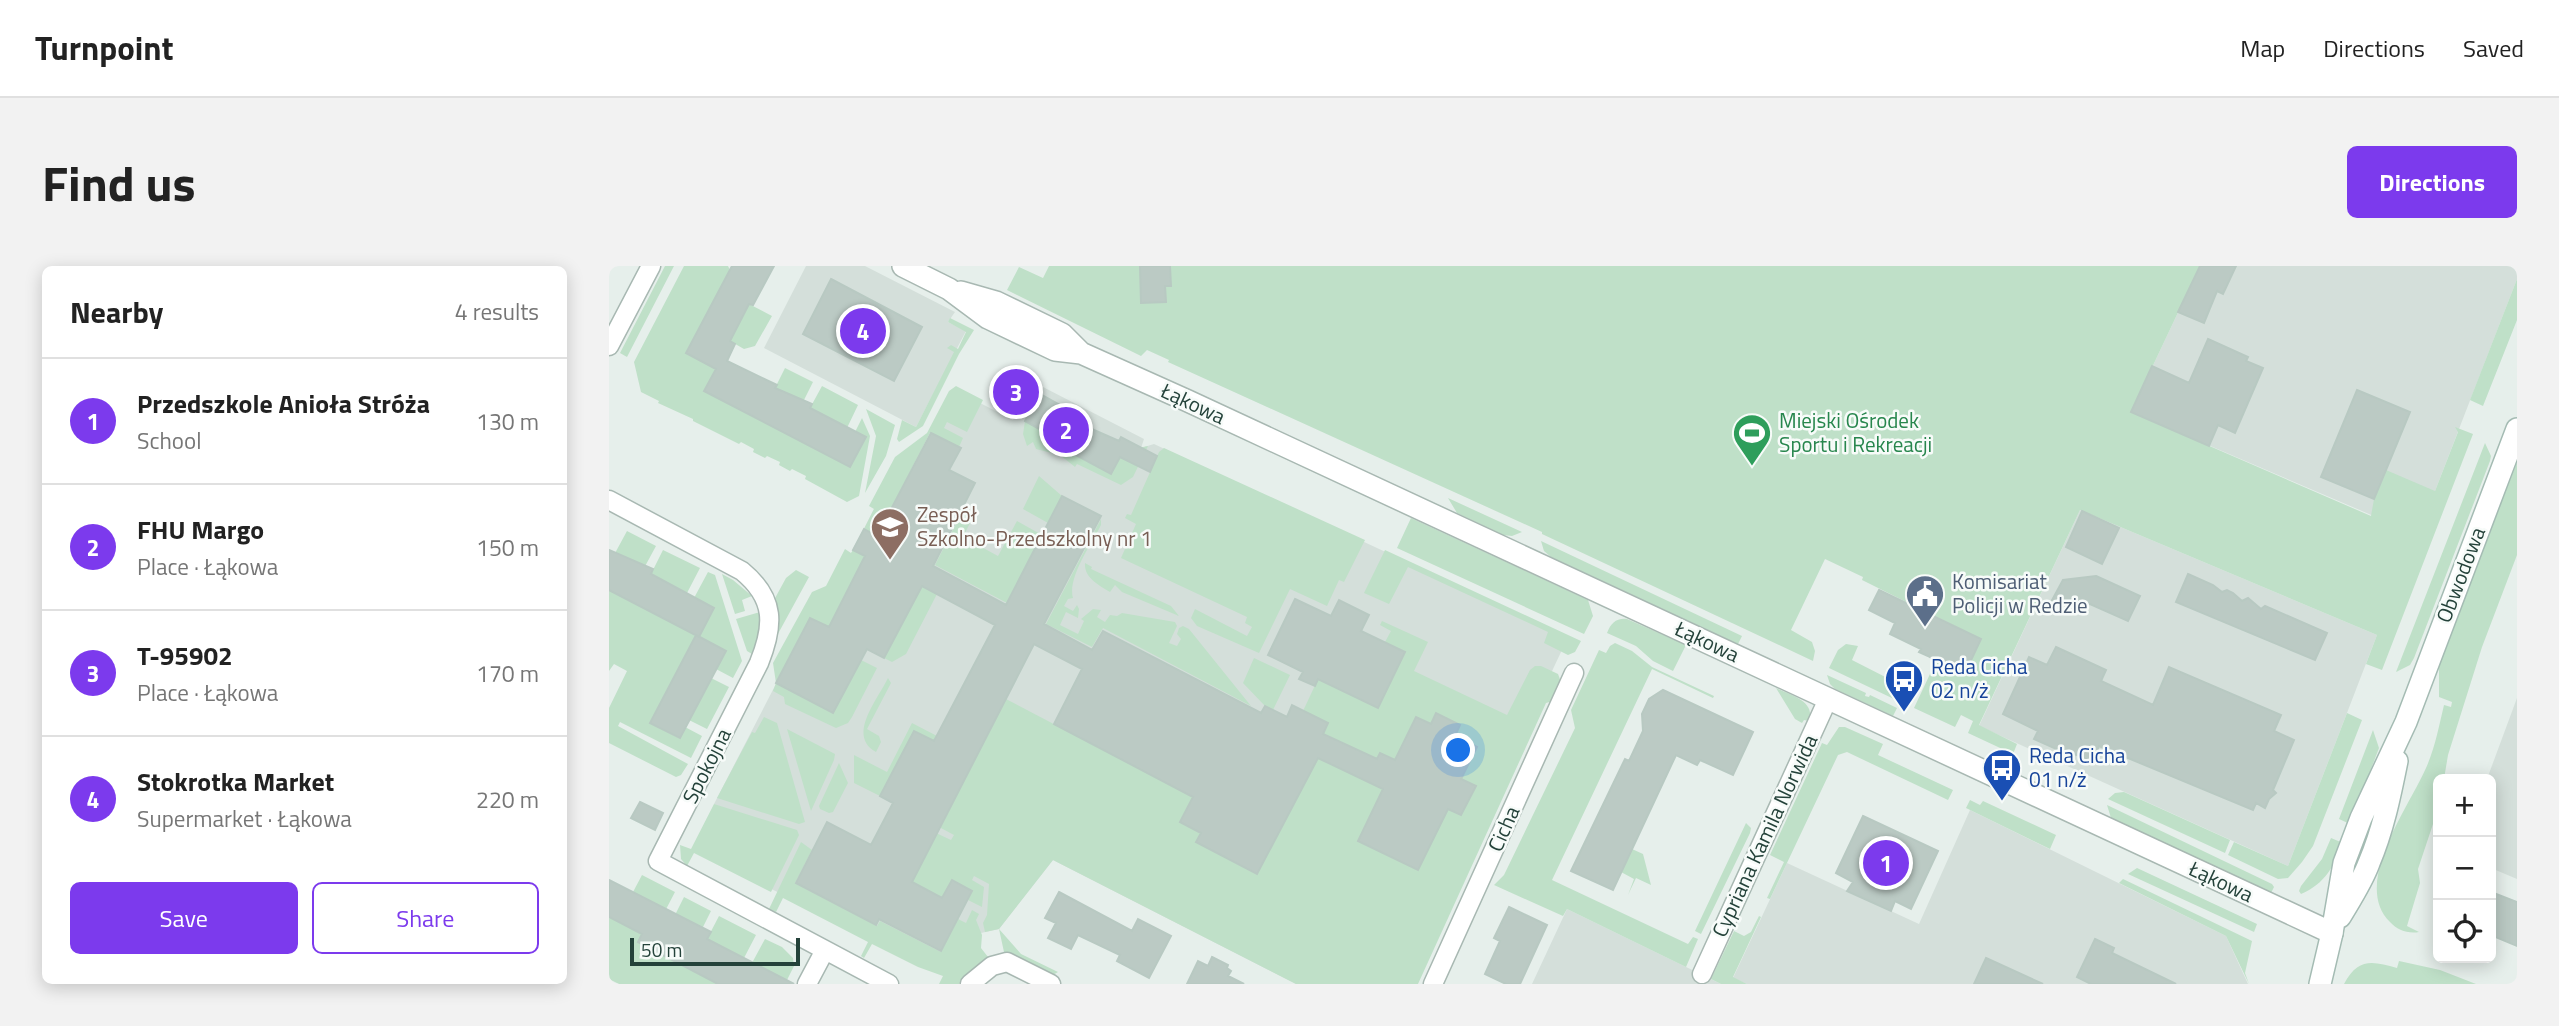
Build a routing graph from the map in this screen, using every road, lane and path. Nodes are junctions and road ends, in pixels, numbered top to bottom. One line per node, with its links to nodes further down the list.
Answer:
1 (651, 266): 3 (street)
2 (903, 266): 7 (street, Łąkowa)
3 (609, 346)
4 (2517, 429): 8 (street, Obwodowa)
5 (609, 500): 9 (street, Spokojna)
6 (1574, 673): 15 (street, Cicha)
7 (1828, 699): 8 (street, Łąkowa); 10 (street, Cypriana Kamila Norwida)
8 (2332, 933): 16 (street, Obwodowa)
9 (825, 950): 12 (street); 13 (street, Spokojna)
10 (1702, 974)
11 (976, 979): 14 (street)
12 (807, 984)
13 (890, 984)
14 (1051, 984)
15 (1433, 984)
16 (2320, 984)

